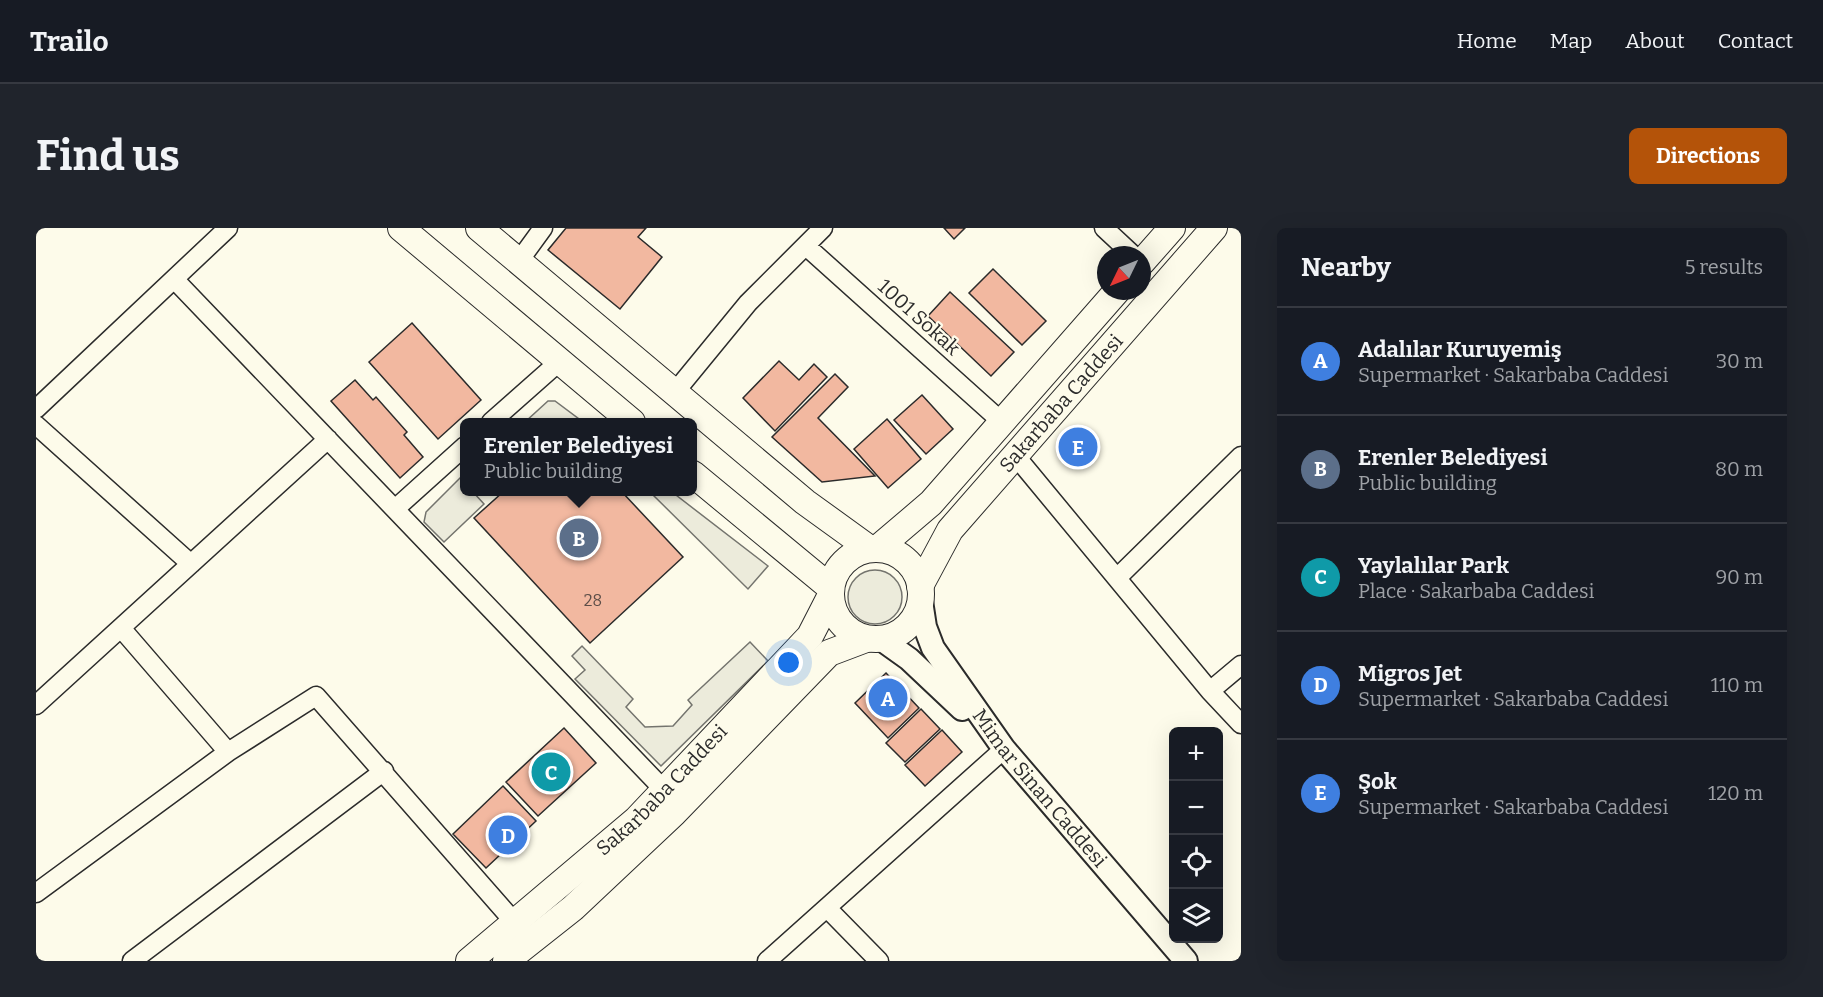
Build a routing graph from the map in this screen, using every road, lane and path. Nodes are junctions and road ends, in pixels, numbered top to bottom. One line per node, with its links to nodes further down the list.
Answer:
1 (228, 228): 13 (street)
2 (400, 228): 15 (main road)
3 (479, 228): 12 (main road)
4 (543, 228): 12 (street)
5 (823, 228): 9 (street)
6 (1104, 228): 10 (street)
7 (1172, 228): 11 (main road)
8 (1214, 228): 24 (main road, Sakarbaba Caddesi)
9 (808, 237): 16 (street); 20 (street, 1001 Sokak)
10 (1123, 246)
11 (1151, 252)
12 (519, 261): 16 (main road)
13 (175, 280): 17 (street); 22 (street)
14 (1109, 300): 20 (main road, Sakarbaba Caddesi)
15 (560, 361): 18 (street); 19 (main road)
16 (675, 392): 28 (main road)
17 (36, 409)
18 (497, 418)
19 (626, 418)
20 (1002, 422): 28 (main road, Sakarbaba Caddesi)
21 (36, 425): 29 (street)
22 (328, 439): 27 (street); 29 (street)
23 (460, 450): 27 (street)
24 (1014, 454): 30 (street); 32 (main road, Sakarbaba Caddesi)
25 (1241, 456): 30 (street)
26 (697, 477): 31 (main road)
27 (394, 508): 42 (street)
28 (873, 549): 31 (main road); 32 (main road)
29 (191, 564): 33 (street)
30 (1117, 578): 36 (street)
31 (830, 592): 34 (main road); 42 (main road, Sakarbaba Caddesi)
32 (920, 594): 34 (main road); 39 (street, Mimar Sinan Caddesi)
33 (121, 628): 37 (street); 40 (street)
34 (874, 639): 39 (street); 48 (main road, Sakarbaba Caddesi)
35 (1241, 665): 36 (street)
36 (1210, 691): 38 (street)
37 (36, 705)
38 (1241, 724)
39 (1004, 749): 44 (street); 51 (street, Mimar Sinan Caddesi)
40 (228, 752): 41 (street); 43 (street)
41 (384, 771): 45 (street); 46 (street)
42 (665, 790): 45 (main road, Sakarbaba Caddesi)
43 (36, 893)
44 (827, 908): 49 (street); 50 (street)
45 (516, 924): 47 (main road, Sakarbaba Caddesi)
46 (132, 961)
47 (470, 961)
48 (506, 961)
49 (767, 961)
50 (879, 961)
51 (1186, 961)

